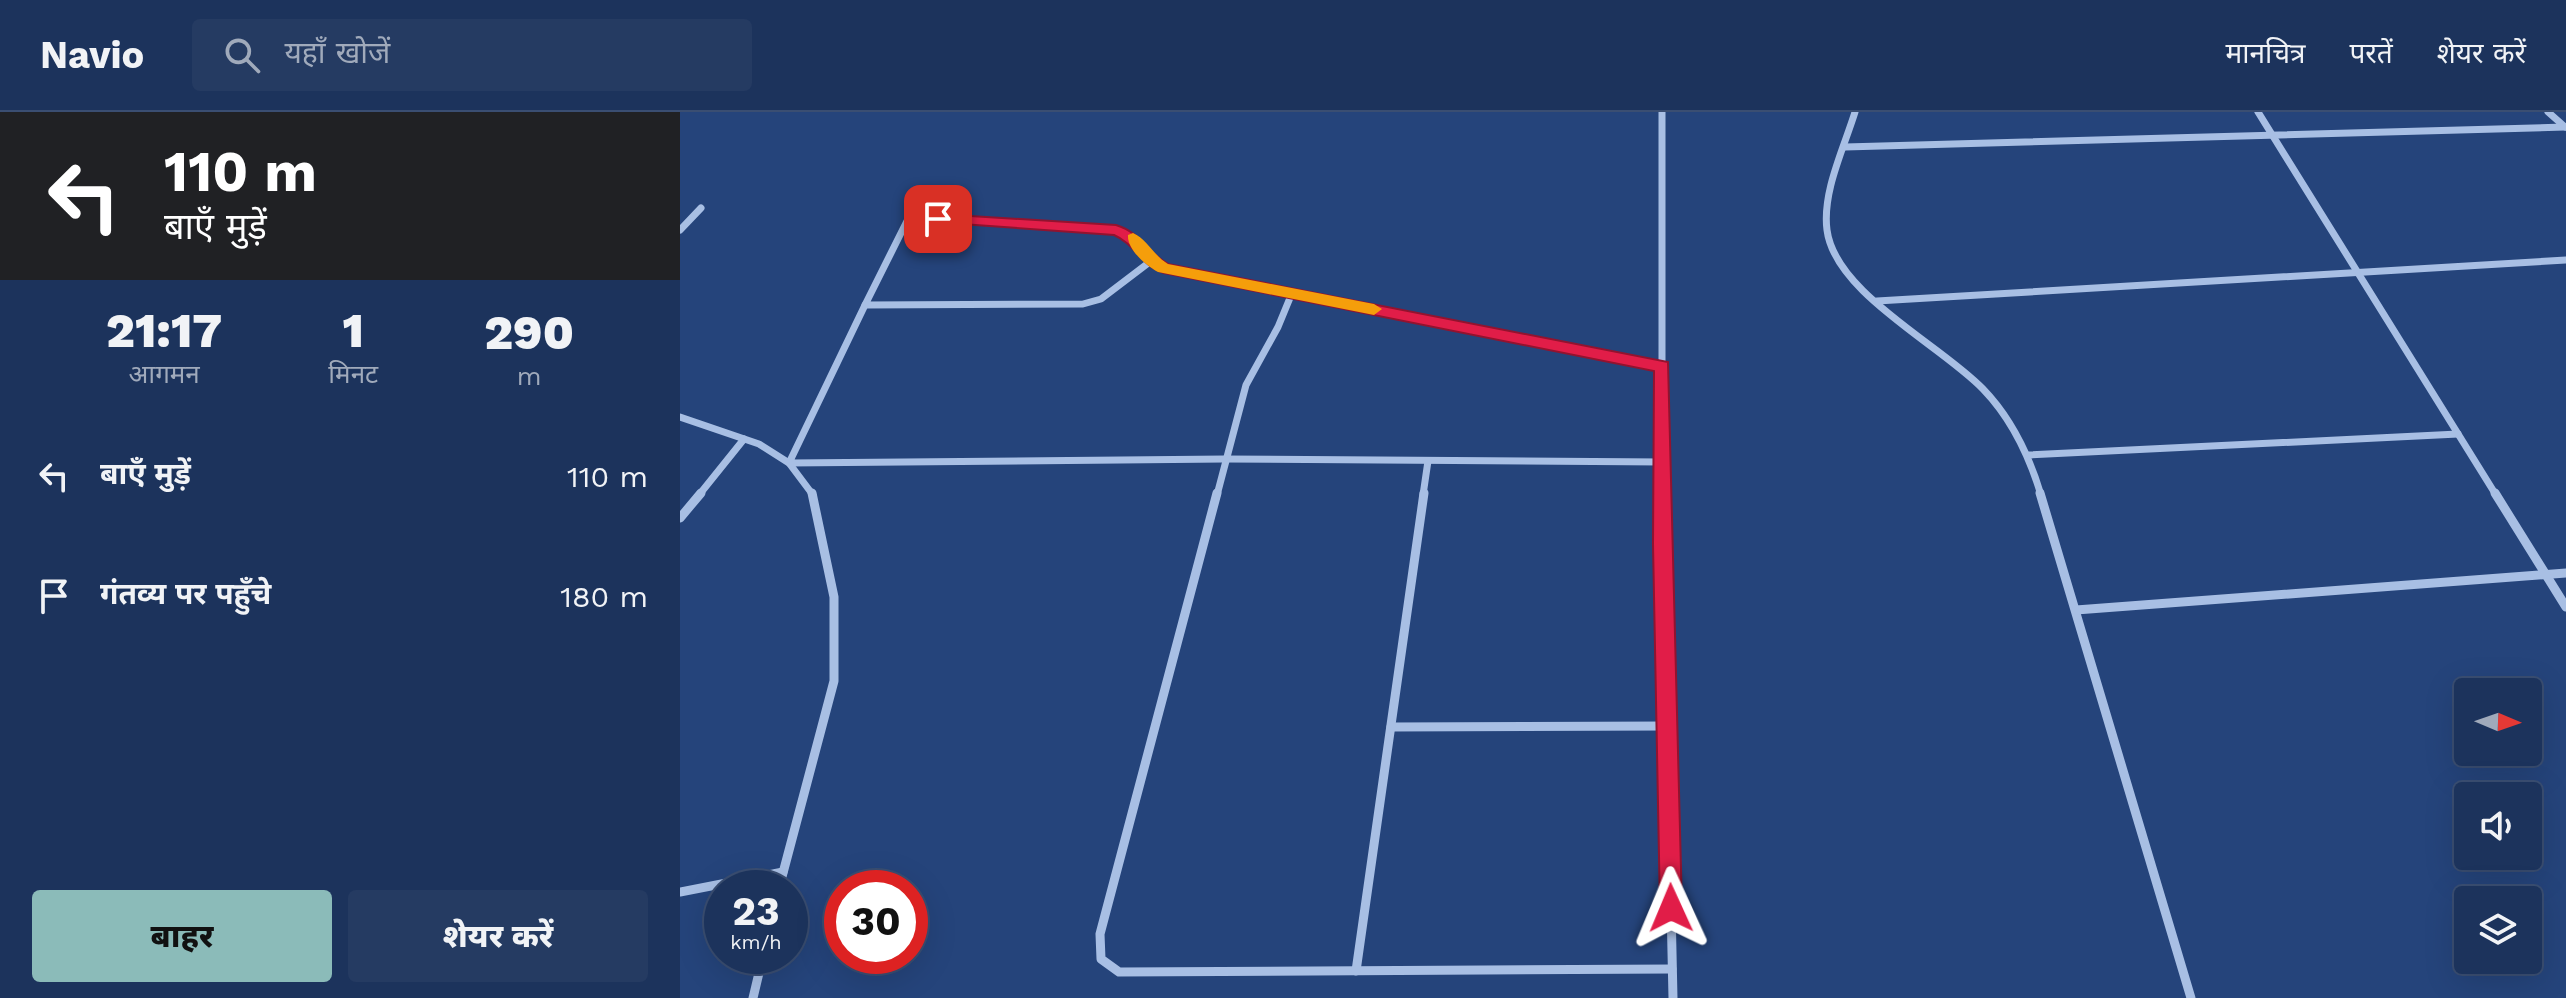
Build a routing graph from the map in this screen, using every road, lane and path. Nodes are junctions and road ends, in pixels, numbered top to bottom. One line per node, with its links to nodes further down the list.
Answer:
1 (1662, 112): 16 (street)
2 (1855, 112): 7 (street)
3 (2258, 112): 6 (street)
4 (2548, 112): 5 (street)
5 (2566, 127): 6 (street)
6 (2273, 136): 7 (street); 12 (street)
7 (1845, 147): 14 (street)
8 (701, 208): 9 (street)
9 (680, 230)
10 (2566, 260): 12 (street)
11 (1151, 261): 13 (street); 15 (street); 15 (street)
12 (2357, 271): 14 (street); 18 (street)
13 (1292, 293): 16 (street); 21 (street)
14 (1877, 301): 20 (street)
15 (865, 305): 24 (street)
16 (1662, 366): 23 (street)
17 (680, 417): 19 (street)
18 (2458, 434): 20 (street); 27 (street)
19 (744, 439): 24 (street); 25 (street)
20 (2029, 455): 29 (street)
21 (1225, 459): 22 (street); 24 (street); 36 (street)
22 (1428, 461): 23 (street); 31 (street)
23 (1662, 462): 30 (street)
24 (789, 463): 32 (street)
25 (680, 518)
26 (2566, 573): 27 (street)
27 (2546, 574): 28 (street); 29 (street)
28 (2566, 607)
29 (2076, 610): 40 (street)
30 (1667, 726): 31 (street); 35 (street)
31 (1391, 727): 36 (street)
32 (784, 870)
33 (704, 887): 34 (street)
34 (680, 892)
35 (1672, 969): 36 (street); 39 (street)
36 (1356, 971)
37 (759, 974): 38 (street)
38 (753, 998)
39 (1673, 998)
40 (2191, 998)

